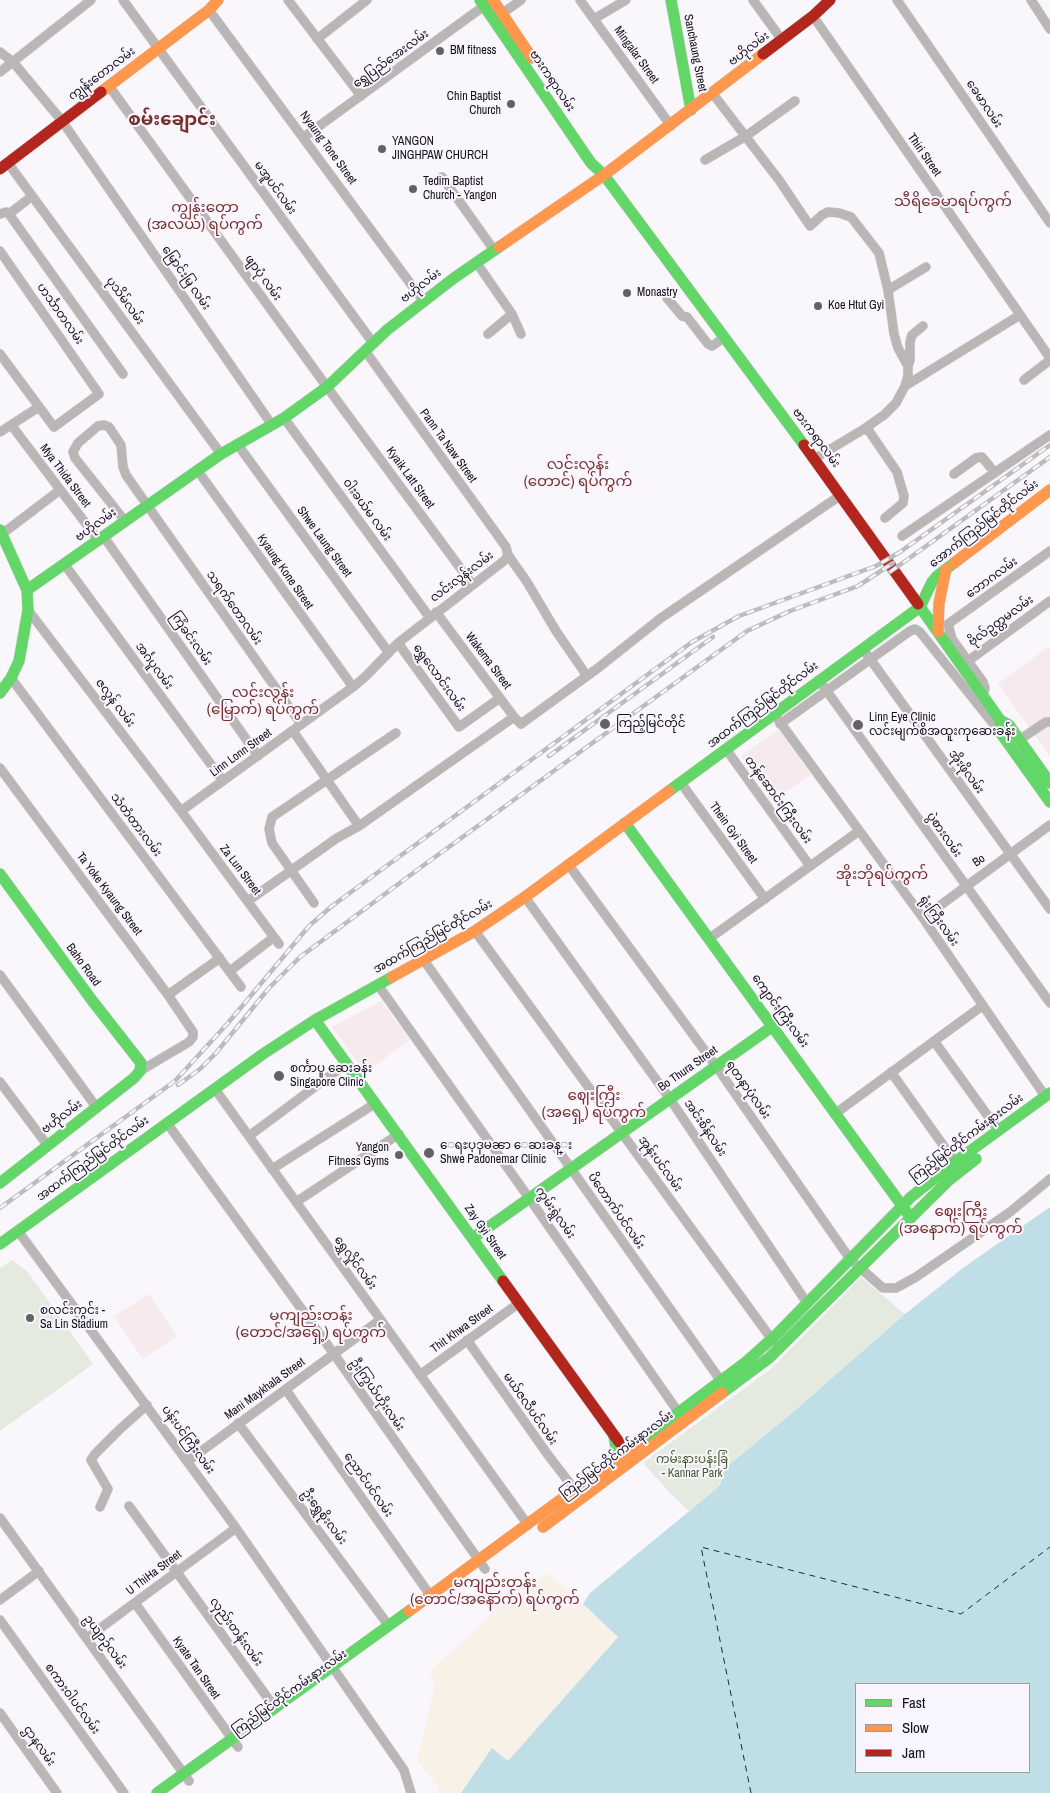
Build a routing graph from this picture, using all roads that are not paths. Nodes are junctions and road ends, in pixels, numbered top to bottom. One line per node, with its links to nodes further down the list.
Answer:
1 (91, 0): 24 (street)
2 (123, 0): 22 (street, မအူပင်လမ်း)
3 (218, 0): 15 (main road, ကျွန်းတောလမ်း)
4 (288, 0): 20 (street)
5 (367, 0): 20 (street)
6 (521, 0): 17 (street)
7 (580, 0): 18 (street, Mingalar Street)
8 (626, 0): 18 (street)
9 (671, 0): 30 (main road, Sanchaung Street)
10 (753, 0): 21 (street)
11 (830, 0): 16 (main road, ဗဟိုလမ်း)
12 (897, 0): 41 (street, ခေမာလမ်း)
13 (1031, 0): 19 (street)
14 (487, 2): 17 (main road, ဗားကရာလမ်း); 28 (street, ရွှေပြည်အေးလမ်း)
15 (210, 10): 22 (main road, ကျွန်းတောလမ်း); 34 (street, Nyaung Tone Street)
16 (813, 16): 21 (main road, ဗဟိုလမ်း); 50 (street, Thiri Street)
17 (498, 17): 37 (main road, ဗားကရာလမ်း)
18 (594, 19): 32 (street, Mingalar Street)
19 (1050, 29)
20 (317, 38): 28 (street)
21 (782, 40): 27 (main road, ဗဟိုလမ်း)
22 (158, 49): 26 (main road, ကျွန်းတောလမ်း); 55 (street, မအူပင်လမ်း)
23 (0, 52): 24 (street, မြောင်းမြ လမ်း)
24 (13, 62): 25 (street); 31 (street, မြောင်းမြ လမ်း)
25 (0, 72)
26 (109, 86): 31 (main road, ကျွန်းတောလမ်း); 63 (street, ဖျာပုံ လမ်း)
27 (713, 94): 30 (main road, ဗဟိုလမ်း); 33 (street)
28 (361, 96): 34 (street, ရွှေပြည်အေးလမ်း)
29 (794, 101): 33 (street)
30 (691, 110): 32 (main road, ဗဟိုလမ်း)
31 (62, 121): 36 (main road, ကျွန်းတောလမ်း); 66 (street, မြောင်းမြ လမ်း)
32 (671, 126): 37 (main road, ဗဟိုလမ်း)
33 (746, 136): 35 (street); 46 (street)
34 (304, 137): 48 (street, Nyaung Tone Street)
35 (705, 160)
36 (4, 166): 72 (street, ပုသိမ်လမ်း)
37 (604, 175): 43 (main road, ဗဟိုလမ်း); 54 (main road, ဗားကရာလမ်း)
38 (442, 177): 43 (street)
39 (27, 200): 40 (street)
40 (4, 214): 60 (street)
41 (1050, 223)
42 (0, 250): 64 (street, ဟင်္သာတလမ်း)
43 (494, 250): 44 (main road, ဗဟိုလမ်း)
44 (476, 262): 48 (main road, ဗဟိုလမ်း); 49 (street)
45 (926, 266): 46 (street)
46 (888, 290): 58 (street)
47 (667, 298): 54 (street)
48 (424, 302): 55 (main road, ဗဟိုလမ်း)
49 (512, 314): 52 (street); 53 (street)
50 (1020, 315): 57 (street, Thiri Street); 62 (street)
51 (922, 326): 58 (street)
52 (488, 334)
53 (521, 334)
54 (725, 338): 73 (main road, ဗားကရာလမ်း)
55 (369, 347): 63 (main road, ဗဟိုလမ်း); 87 (street, Pann Ta Naw Street)
56 (0, 354): 59 (street)
57 (1050, 359): 61 (street)
58 (908, 366): 62 (street)
59 (4, 367): 64 (street)
60 (123, 374)
61 (1024, 380)
62 (905, 386): 68 (street)
63 (327, 387): 65 (main road, ဗဟိုလမ်း); 90 (street, Kyaik Latt Street)
64 (39, 406): 67 (street)
65 (284, 418): 66 (main road, ဗဟိုလမ်း); 95 (street, ဝါးခယ်မ လမ်း)
66 (272, 425): 71 (main road, ဗဟိုလမ်း)
67 (12, 426): 69 (street); 77 (street, Mya Thida Street)
68 (864, 429): 73 (street); 81 (street)
69 (0, 432)
70 (1050, 435): 75 (street)
71 (238, 446): 72 (main road, ဗဟိုလမ်း); 99 (street, Shwe Laung Street)
72 (222, 454): 74 (main road, ဗဟိုလမ်း)
73 (814, 459): 79 (main road, ဗားကရာလမ်း)
74 (198, 471): 80 (main road, ဗဟိုလမ်း); 105 (street, Kyaung Kone Street)
75 (995, 473): 76 (street); 84 (street)
76 (954, 474)
77 (60, 490): 83 (street); 85 (street, Mya Thida Street)
78 (1050, 490): 89 (main road, အောက်ကြည်မြင်တိုင်လမ်း)
79 (842, 495): 93 (main road, ဗားကရာလမ်း); 102 (street)
80 (146, 506): 82 (main road, ဗဟိုလမ်း); 82 (street, သရက်တောလမ်း); 113 (street, သရက်တောလမ်း)
81 (885, 518)
82 (125, 521): 85 (main road, ဗဟိုလမ်း)
83 (1, 532): 91 (main road)
84 (902, 536)
85 (101, 539): 88 (main road, ဗဟိုလမ်း); 119 (street, ကြံခင်းလမ်း)
86 (1050, 551): 101 (street, ဘောဂလမ်း)
87 (508, 555): 90 (street, လင်းလွန်းလမ်း); 102 (street, Pann Ta Naw Street)
88 (65, 564): 91 (main road, ဗဟိုလမ်း); 122 (street, အင်္ဂပူလမ်း)
89 (946, 568): 93 (main road, အောက်ကြည်မြင်တိုင်လမ်း); 96 (main road)
90 (472, 584): 95 (street, လင်းလွန်းလမ်း)
91 (27, 590): 94 (main road)
92 (1050, 601): 101 (street, ဗိုလ်ဥတ္တမလမ်း)
93 (920, 607): 96 (main road, ဗားကရာလမ်း); 98 (main road, အထက်ကြည်မြင်တိုင်လမ်း)
94 (28, 610): 103 (main road); 126 (street, ဇလွန် လမ်း)
95 (433, 615): 97 (street, Linn Lonn Street); 109 (street, Wakema Street)
96 (938, 632): 108 (main road, ဗားကရာလမ်း)
97 (398, 643): 99 (street, Linn Lonn Street); 109 (street, ရွှေလောင်းလမ်း)
98 (863, 649): 100 (street, အိုးဖိုလမ်း); 104 (main road, အထက်ကြည်မြင်တိုင်လမ်း)
99 (389, 653): 105 (street, Linn Lonn Street)
100 (870, 659): 106 (street); 114 (street); 131 (street, အိုးဖိုလမ်း)
101 (968, 661): 108 (street)
102 (587, 676): 111 (street)
103 (11, 678): 107 (main road); 145 (street, သံတံတားလမ်း)
104 (819, 680): 106 (street, ပွဲစားလမ်း); 110 (main road, အထက်ကြည်မြင်တိုင်လမ်း)
105 (353, 687): 113 (street, Linn Lonn Street)
106 (827, 690): 110 (street); 136 (street, ပွဲစားလမ်း)
107 (0, 693)
108 (983, 696): 114 (main road, ဗားကရာလမ်း)
109 (500, 698): 111 (street, Wakema Street)
110 (777, 719): 118 (main road, အထက်ကြည်မြင်တိုင်လမ်း); 130 (street, ရုံးကြီးလမ်း)
111 (518, 720): 129 (street)
112 (1050, 722): 117 (street)
113 (301, 724): 115 (street, Linn Lonn Street)
114 (1000, 726): 117 (main road, ဗားကရာလမ်း); 125 (main road, ဗားကရာလမ်း)
115 (293, 730): 119 (street, Linn Lonn Street); 121 (street)
116 (396, 733): 121 (street)
117 (1020, 740): 124 (main road, ဗားကရာလမ်း)
118 (726, 750): 123 (main road, အထက်ကြည်မြင်တိုင်လမ်း); 133 (street, တန်ဆောင်းကြီးလမ်း)
119 (258, 756): 122 (street, Linn Lonn Street)
120 (0, 768): 151 (street, Ta Yoke Kyaung Street)
121 (326, 780): 129 (street); 134 (street)
122 (222, 782): 126 (street, Linn Lonn Street)
123 (681, 783): 127 (main road, အထက်ကြည်မြင်တိုင်လမ်း); 138 (street, Thein Gyi Street)
124 (1050, 783)
125 (1050, 802)
126 (181, 811): 139 (street, Za Lun Street)
127 (625, 823): 132 (main road, အထက်ကြည်မြင်တိုင်လမ်း); 144 (main road, ကျောင်းကြီးလမ်း)
128 (1050, 825): 131 (street, Bo)
129 (358, 826): 134 (street)
130 (859, 831): 133 (street); 142 (street, ရုံးကြီးလမ်း)
131 (1011, 854): 136 (street, Bo); 141 (street, အိုးဖိုလမ်း)
132 (568, 864): 137 (main road, အထက်ကြည်မြင်တိုင်လမ်း); 158 (street, ရတနာပုံလမ်း)
133 (810, 866): 138 (street)
134 (290, 870): 139 (street); 140 (street)
135 (0, 874): 159 (main road, Baho Road)
136 (965, 886): 142 (street, Bo); 152 (street, ပွဲစားလမ်း)
137 (525, 897): 143 (main road, အထက်ကြည်မြင်တိုင်လမ်း); 164 (street, အင်းစိန်လမ်း)
138 (765, 899): 144 (street)
139 (248, 901): 147 (street, Za Lun Street)
140 (314, 903)
141 (1050, 908)
142 (923, 918): 153 (street, ရုံးကြီးလမ်း)
143 (476, 931): 146 (main road, အထက်ကြည်မြင်တိုင်လမ်း); 170 (street, အုန်းပင်လမ်း)
144 (710, 938): 155 (main road, ကျောင်းကြီးလမ်း)
145 (220, 958): 147 (street, သံတံတားလမ်း); 151 (street)
146 (423, 959): 149 (main road, အထက်ကြည်မြင်တိုင်လမ်း); 175 (street, ပိတောက်ပင်လမ်း)
147 (230, 971): 150 (street, သံတံတားလမ်း)
148 (0, 976): 166 (street)
149 (378, 985): 154 (main road, အထက်ကြည်မြင်တိုင်လမ်း); 181 (street, ကွမ်းရွဲလမ်း)
150 (241, 987)
151 (168, 995): 159 (street, Ta Yoke Kyaung Street)
152 (1050, 1004)
153 (982, 1006): 156 (street); 163 (street, ရုံးကြီးလမ်း)
154 (316, 1020): 157 (main road, Zay Gyi Street); 162 (main road, အထက်ကြည်မြင်တိုင်လမ်း)
155 (773, 1026): 158 (main road, Bo Thura Street); 167 (main road, ကျောင်းကြီးလမ်း)
156 (934, 1041): 160 (street); 169 (street)
157 (347, 1063): 165 (main road, Zay Gyi Street); 172 (street)
158 (716, 1066): 164 (main road, Bo Thura Street); 188 (street, ရတနာပုံလမ်း)
159 (140, 1071): 166 (main road, ဗဟိုလမ်း)
160 (891, 1072): 167 (street); 174 (street)
161 (0, 1082): 173 (street)
162 (214, 1089): 168 (main road, အထက်ကြည်မြင်တိုင်လမ်း); 172 (street, ရွှေလှိုင်လမ်း)
163 (1048, 1098): 169 (main road, ကြည့်မြင်တိုင်ကမ်းနားလမ်း); 174 (main road, ကြည်မြင်တိုင်ကမ်းနားလမ်း)
164 (670, 1099): 170 (main road, Bo Thura Street); 191 (street, အင်းစိန်လမ်း)
165 (376, 1103): 171 (main road, Zay Gyi Street); 176 (street)
166 (97, 1108): 173 (main road, ဗဟိုလမ်း)
167 (836, 1113): 179 (main road, ကျောင်းကြီးလမ်း)
168 (167, 1123): 185 (main road, အထက်ကြည်မြင်တိုင်လမ်း); 195 (street, ဦးကြွယ်ဟိုးလမ်း)
169 (998, 1130): 174 (main road, ကြည့်မြင်တိုင်ကမ်းနားလမ်း)
170 (622, 1133): 175 (main road, Bo Thura Street); 194 (street, အုန်းပင်လမ်း)
171 (399, 1134): 182 (street); 186 (main road, Zay Gyi Street)
172 (249, 1136): 176 (street, ရွှေလှိုင်လမ်း)
173 (48, 1146): 178 (main road, ဗဟိုလမ်း)
174 (958, 1166): 180 (main road, ကြည့်မြင်တိုင်ကမ်းနားလမ်း); 184 (main road, ကြည်မြင်တိုင်ကမ်းနားလမ်း)
175 (571, 1168): 181 (main road, Bo Thura Street); 197 (street, ပိတောက်ပင်လမ်း)
176 (272, 1169): 182 (street, ရွှေလှိုင်လမ်း)
177 (1050, 1179): 189 (street)
178 (0, 1183)
179 (895, 1195): 180 (main road); 183 (main road, ကျောင်းကြီးလမ်း)
180 (911, 1197): 183 (main road, ကြည့်မြင်တိုင်ကမ်းနားလမ်း)
181 (529, 1198): 186 (main road, Bo Thura Street); 200 (street, ကွမ်းရွဲလမ်း)
182 (296, 1202): 192 (street, ရွှေလှိုင်လမ်း)
183 (898, 1210): 184 (main road, ကျောင်းကြီးလမ်း); 188 (main road, ကြည်မြင်တိုင်ကမ်းနားလမ်း)
184 (911, 1216): 189 (main road, ကြည်မြင်တိုင်ကမ်းနားလမ်း)
185 (18, 1231): 187 (main road, အထက်ကြည်မြင်တိုင်လမ်း); 199 (street, ပန်းပင်ကြီးလမ်း)
186 (472, 1238): 190 (main road, Zay Gyi Street)
187 (0, 1244)
188 (850, 1259): 189 (street); 191 (main road, ကြည်မြင်တိုင်ကမ်းနားလမ်း)
189 (860, 1266): 194 (main road, ကြည်မြင်တိုင်ကမ်းနားလမ်း)
190 (519, 1303): 193 (street, Thit Khwa Street); 203 (main road, Zay Gyi Street)
191 (807, 1303): 194 (main road, ကြည်မြင်တိုင်ကမ်းနားလမ်း)
192 (380, 1320): 195 (street, Mani Maykhala Street); 196 (street, ရွှေလှိုင်လမ်း)
193 (467, 1340): 196 (street, Thit Khwa Street); 208 (street, မယ်ဇလီပင်လမ်း)
194 (775, 1344): 197 (main road, ကြည်မြင်တိုင်ကမ်းနားလမ်း); 201 (main road, ကြည်မြင်တိုင်ကမ်းနားလမ်း)
195 (334, 1354): 198 (street, Mani Maykhala Street); 214 (street, ဦးကြွယ်ဟိုးလမ်း)
196 (420, 1375): 212 (street, ရွှေလှိုင်လမ်း)
197 (720, 1380): 200 (main road, ကြည်မြင်တိုင်ကမ်းနားလမ်း)
198 (286, 1390): 202 (street, Mani Maykhala Street); 217 (street, ညောင်ပင်လမ်း)
199 (147, 1405): 205 (street, ပန်းပင်ကြီးလမ်း); 210 (street)
200 (676, 1410): 201 (street, ကွမ်းရွဲလမ်း); 204 (main road, ကြည်မြင်တိုင်ကမ်းနားလမ်း)
201 (685, 1422): 206 (main road, ကြည်မြင်တိုင်ကမ်းနားလမ်း)
202 (238, 1423): 205 (street, Mani Maykhala Street); 222 (street, ဦးရွှေစိုးလမ်း)
203 (615, 1437): 204 (main road); 207 (main road)
204 (631, 1447): 206 (main road); 207 (main road, ကြည်မြင်တိုင်ကမ်းနားလမ်း)
205 (188, 1460): 213 (street, ပန်းပင်ကြီးလမ်း)
206 (634, 1460): 214 (main road, ကြည်မြင်တိုင်ကမ်းနားလမ်း)
207 (610, 1463): 208 (main road, ကြည်မြင်တိုင်ကမ်းနားလမ်း)
208 (575, 1490): 212 (main road, ကြည်မြင်တိုင်ကမ်းနားလမ်း)
209 (129, 1506): 216 (street, လှည်းတန်းလမ်း)
210 (100, 1507)
211 (0, 1518): 215 (street, ဥယျာဉ်လမ်း)
212 (528, 1524): 214 (main road, ကြည်မြင်တိုင်ကမ်းနားလမ်း)
213 (236, 1528): 216 (street, U ThiHa Street); 224 (street, ပန်းပင်ကြီးလမ်း)
214 (482, 1564): 217 (main road); 221 (main road, ကြည်မြင်တိုင်ကမ်းနားလမ်း)
215 (39, 1571): 218 (street); 223 (street, ဥယျာဉ်လမ်း)
216 (177, 1571): 219 (street, U ThiHa Street); 225 (street, လှည်းတန်းလမ်း)
217 (430, 1595): 221 (main road)
218 (0, 1600)
219 (135, 1603): 223 (street, U ThiHa Street); 227 (street, Kyate Tan Street)
220 (0, 1620): 230 (street, စကားဝါပင်လမ်း)
221 (402, 1622): 222 (main road); 224 (main road, ကြည်မြင်တိုင်ကမ်းနားလမ်း)
222 (388, 1626): 224 (main road)
223 (87, 1638): 228 (street, ဥယျာဉ်လမ်း)
224 (335, 1671): 225 (main road, ကြည်မြင်တိုင်ကမ်းနားလမ်း); 227 (main road, ကြည်မြင်တိုင်ကမ်းနားလမ်း); 233 (street, ပန်းပင်ကြီးလမ်း)
225 (275, 1708): 227 (main road, ကြည်မြင်တိုင်ကမ်းနားလမ်း)
226 (0, 1713): 229 (street, ဌာနလမ်း)
227 (235, 1743): 228 (main road, ကြည်မြင်တိုင်ကမ်းနားလမ်း)
228 (187, 1777): 231 (main road, ကြည်မြင်တိုင်ကမ်းနားလမ်း); 232 (main road, ကြည်မြင်တိုင်ကမ်းနားလမ်း)
229 (57, 1793)
230 (124, 1793)
231 (157, 1793)
232 (173, 1793)
233 (411, 1793)

